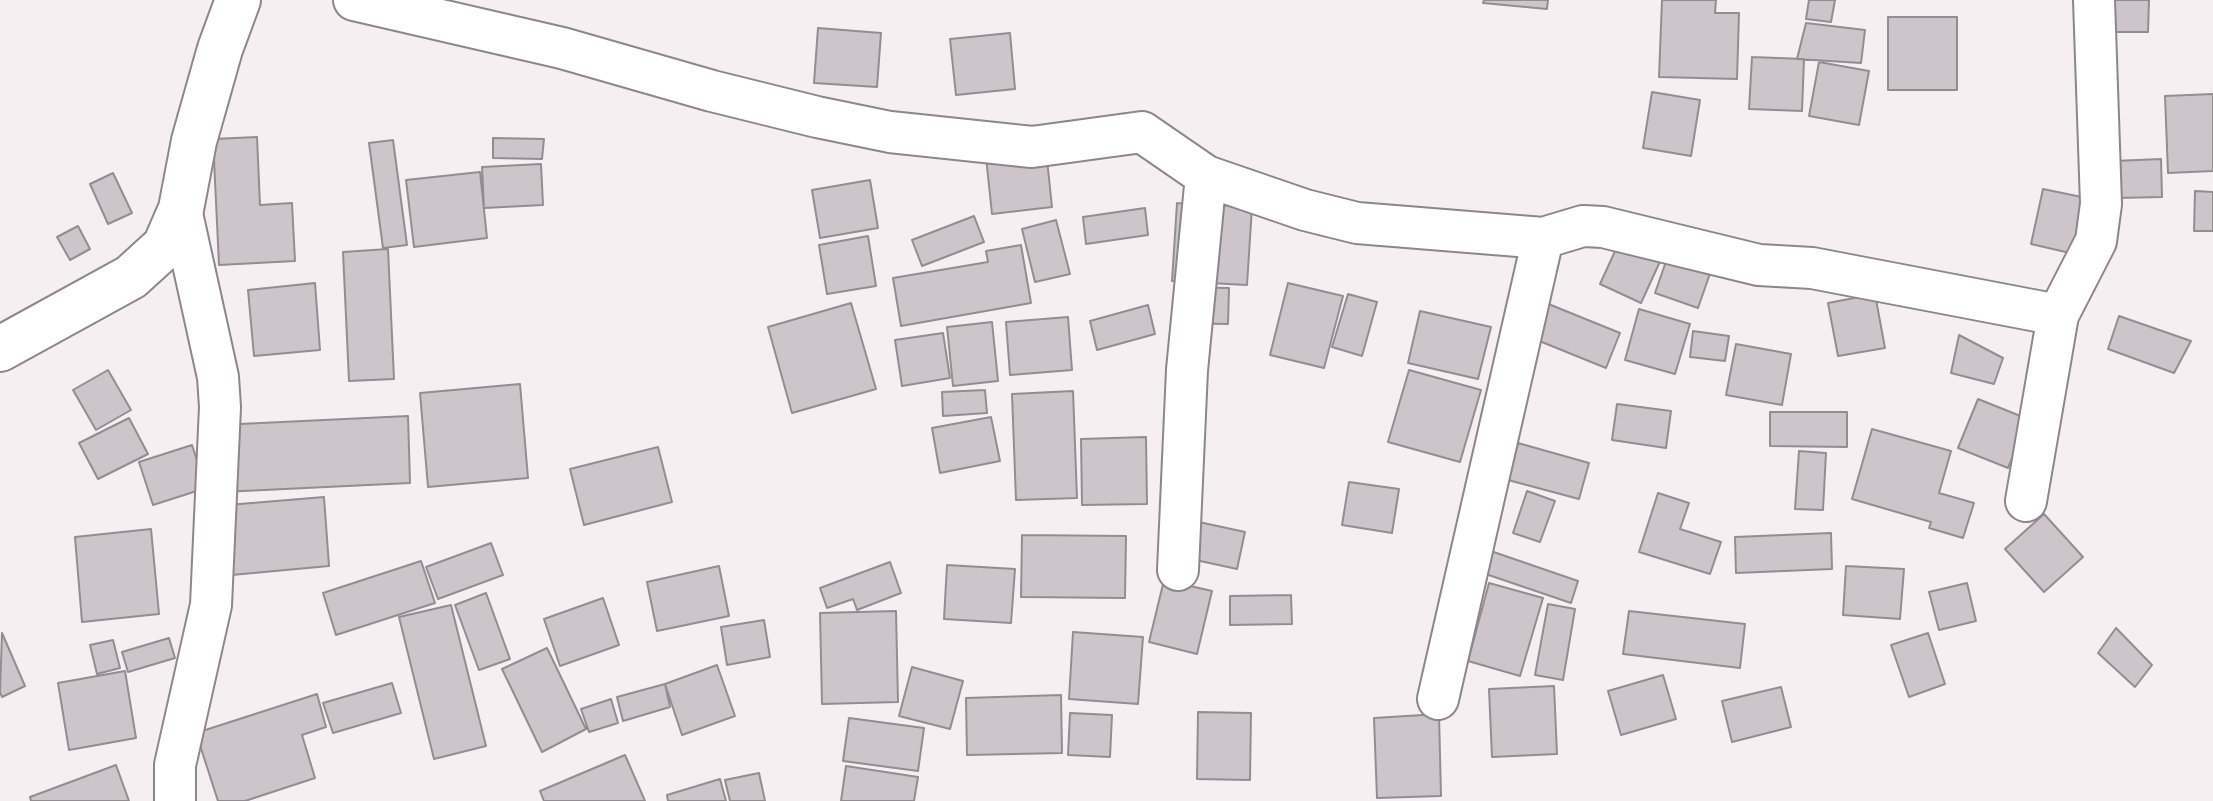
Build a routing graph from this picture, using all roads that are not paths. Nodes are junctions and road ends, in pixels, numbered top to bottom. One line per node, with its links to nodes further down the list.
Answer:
1 (238, 0): 5 (street)
2 (354, 0): 4 (street)
3 (2094, 0): 7 (street)
4 (1206, 176): 6 (street); 10 (street)
5 (181, 209): 8 (street); 12 (street)
6 (1543, 238): 7 (street); 11 (street)
7 (2058, 315): 9 (street)
8 (0, 349)
9 (2026, 501)
10 (1178, 570)
11 (1438, 699)
12 (175, 801)

